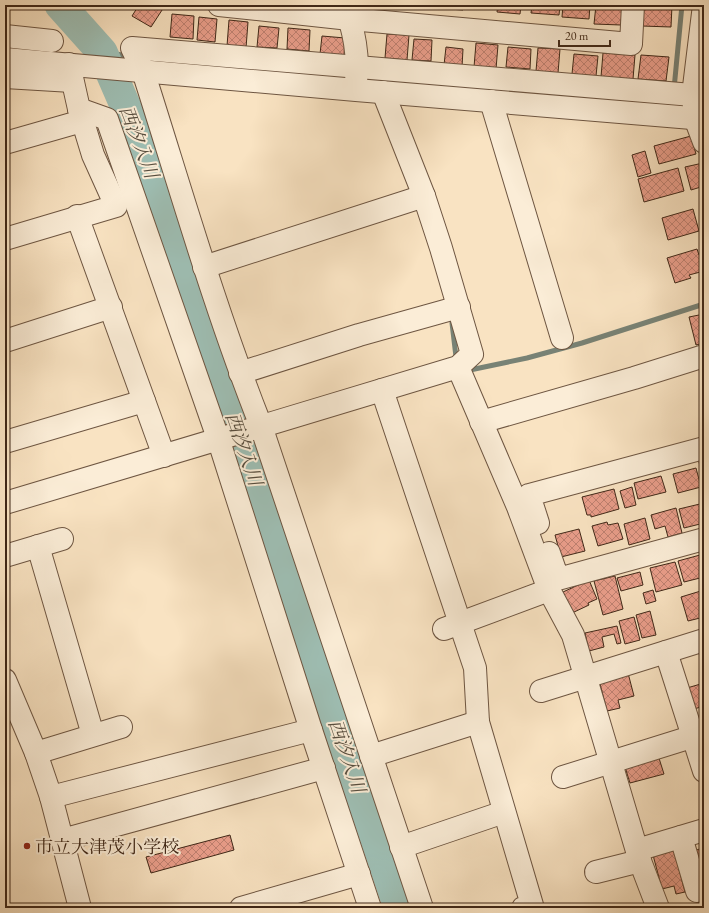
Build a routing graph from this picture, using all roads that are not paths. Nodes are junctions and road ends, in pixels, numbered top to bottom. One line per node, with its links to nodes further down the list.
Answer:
1 (219, 5): 4 (street)
2 (633, 5): 4 (street)
3 (704, 5): 14 (street)
4 (347, 12): 8 (street)
5 (5, 36): 6 (street)
6 (52, 41)
7 (5, 59): 10 (street)
8 (358, 67): 9 (street); 12 (street); 14 (street)
9 (143, 72): 10 (street); 12 (street); 23 (street)
10 (70, 73): 11 (street); 16 (street)
11 (5, 77)
12 (356, 90): 13 (street)
13 (383, 92): 15 (street); 20 (street)
14 (699, 95): 17 (street)
15 (491, 101): 17 (street); 26 (street)
16 (81, 115): 19 (street); 21 (street); 35 (street)
17 (700, 119): 18 (street)
18 (704, 142)
19 (5, 143)
20 (424, 196): 23 (street); 25 (street)
21 (77, 216): 22 (street); 24 (street)
22 (5, 239)
23 (204, 267): 30 (street)
24 (111, 307): 27 (street); 32 (street)
25 (459, 307): 29 (street); 30 (street)
26 (562, 338)
27 (5, 340)
28 (704, 356): 33 (street)
29 (465, 360): 31 (street); 33 (street)
30 (240, 373): 34 (street)
31 (382, 390): 34 (street); 45 (street)
32 (144, 401): 36 (street); 38 (street)
33 (482, 422): 44 (street)
34 (261, 426): 35 (street); 57 (street)
35 (218, 438): 38 (street); 53 (street)
36 (5, 442)
37 (704, 448): 41 (street)
38 (164, 456): 39 (street)
39 (5, 503)
40 (62, 539): 42 (street)
41 (704, 539)
42 (38, 546): 43 (street); 55 (street)
43 (5, 556)
44 (548, 590): 45 (street); 48 (street)
45 (452, 626): 51 (street)
46 (704, 640): 47 (street)
47 (666, 652): 48 (street); 54 (street)
48 (585, 677): 50 (street); 58 (street)
49 (5, 680): 56 (street)
50 (541, 691)
51 (478, 722): 57 (street); 63 (street)
52 (121, 727): 55 (street)
53 (311, 730): 59 (street); 62 (street)
54 (699, 735): 58 (street); 60 (street)
55 (93, 736): 56 (street)
56 (36, 753): 62 (street)
57 (371, 756): 67 (street)
58 (612, 763): 61 (street); 68 (street)
59 (324, 768): 66 (street); 70 (street)
60 (704, 771)
61 (563, 777)
62 (51, 797): 66 (street)
63 (504, 812): 67 (street); 76 (street)
64 (704, 830): 65 (street)
65 (681, 837): 68 (street); 71 (street)
66 (62, 840): 72 (street)
67 (401, 847): 75 (street)
68 (639, 855): 69 (street); 77 (street)
69 (596, 872)
70 (359, 874): 73 (street); 74 (street)
71 (697, 891)
72 (80, 908)
73 (242, 908)
74 (370, 908)
75 (422, 908)
76 (523, 908)
77 (658, 908)

